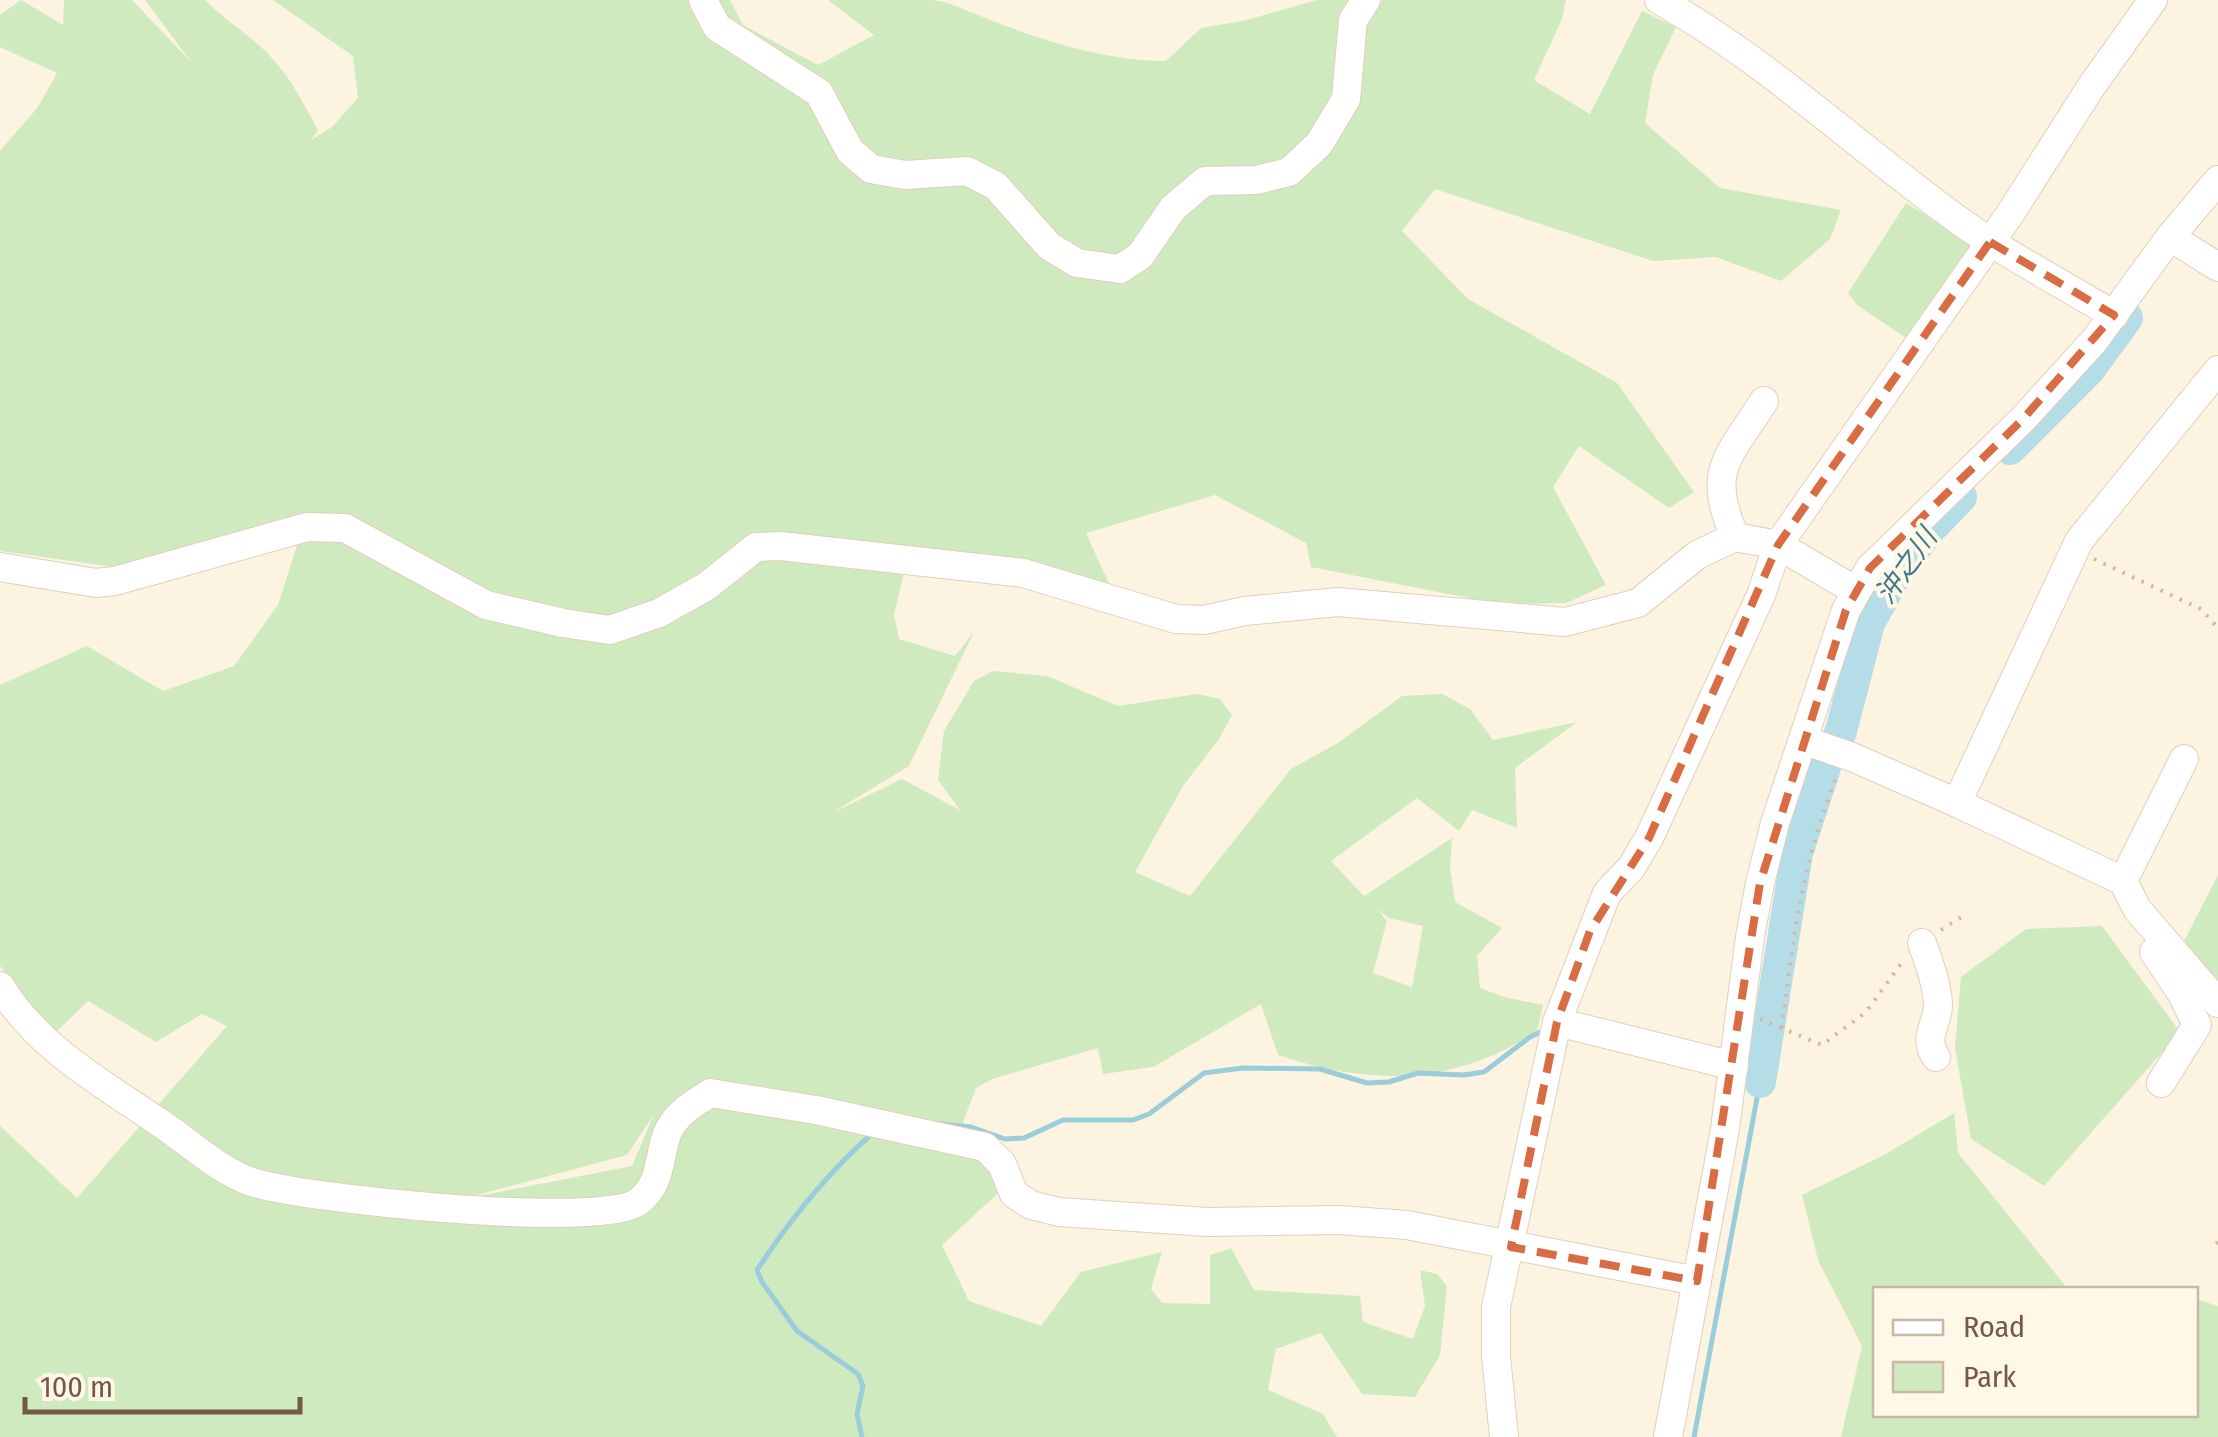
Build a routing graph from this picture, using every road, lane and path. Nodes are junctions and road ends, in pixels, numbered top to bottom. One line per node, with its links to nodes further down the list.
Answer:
1 (703, 0): 2 (street)
2 (1366, 0)
3 (1659, 0): 7 (street)
4 (2152, 0): 7 (street)
5 (2218, 180): 6 (street)
6 (2170, 237): 8 (street); 9 (street)
7 (1990, 242): 9 (street); 13 (street)
8 (2218, 267)
9 (2114, 314): 16 (street)
10 (2218, 370): 14 (street)
11 (1764, 400): 12 (street)
12 (1736, 536): 13 (street); 15 (street)
13 (1778, 545): 16 (street); 29 (street)
14 (2076, 552): 17 (path); 21 (street)
15 (0, 567)
16 (1856, 591): 18 (street)
17 (2218, 628)
18 (1803, 740): 19 (street); 28 (street)
19 (1845, 755): 21 (street); 30 (path)
20 (2184, 759): 22 (street)
21 (1957, 803): 22 (street)
22 (2123, 882): 24 (street)
23 (1963, 916): 25 (path)
24 (2155, 931): 27 (street); 33 (street)
25 (1922, 943): 30 (path); 31 (street)
26 (0, 986): 34 (street)
27 (2218, 1002)
28 (1740, 1015): 30 (path); 32 (street)
29 (1557, 1022): 32 (street); 34 (street)
30 (1782, 1028)
31 (1936, 1057)
32 (1734, 1066): 35 (street)
33 (2161, 1083)
34 (1511, 1247): 35 (street); 36 (street)
35 (1697, 1281): 37 (street)
36 (1504, 1437)
37 (1668, 1437)

